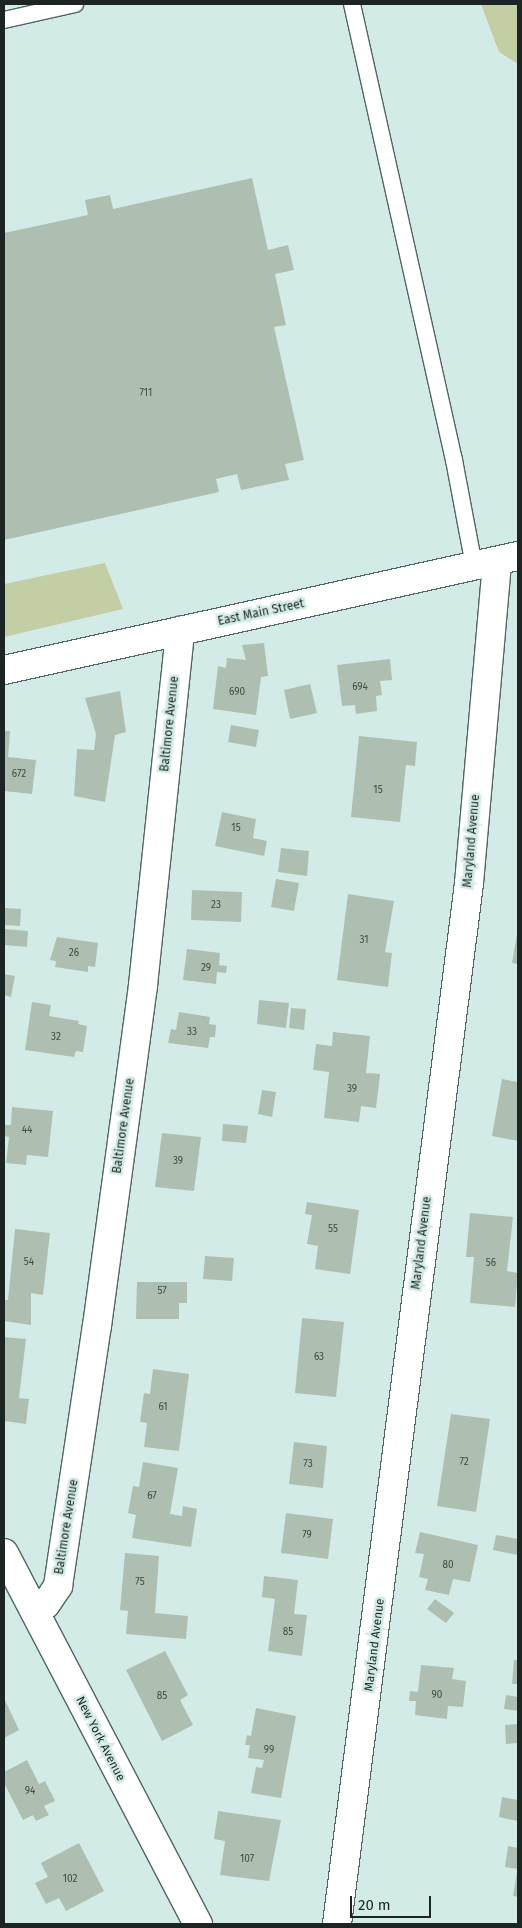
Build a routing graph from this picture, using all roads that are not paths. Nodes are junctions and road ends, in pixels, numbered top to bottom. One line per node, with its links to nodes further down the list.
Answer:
1 (75, 4): 3 (lane)
2 (352, 4): 4 (lane)
3 (4, 20)
4 (496, 561): 5 (street, East Main Street); 10 (street, Maryland Avenue)
5 (180, 631): 6 (street, East Main Street); 8 (street, Baltimore Avenue)
6 (4, 670)
7 (4, 1553): 8 (street, New York Avenue)
8 (34, 1610): 9 (street, New York Avenue)
9 (198, 1924)
10 (337, 1924)

